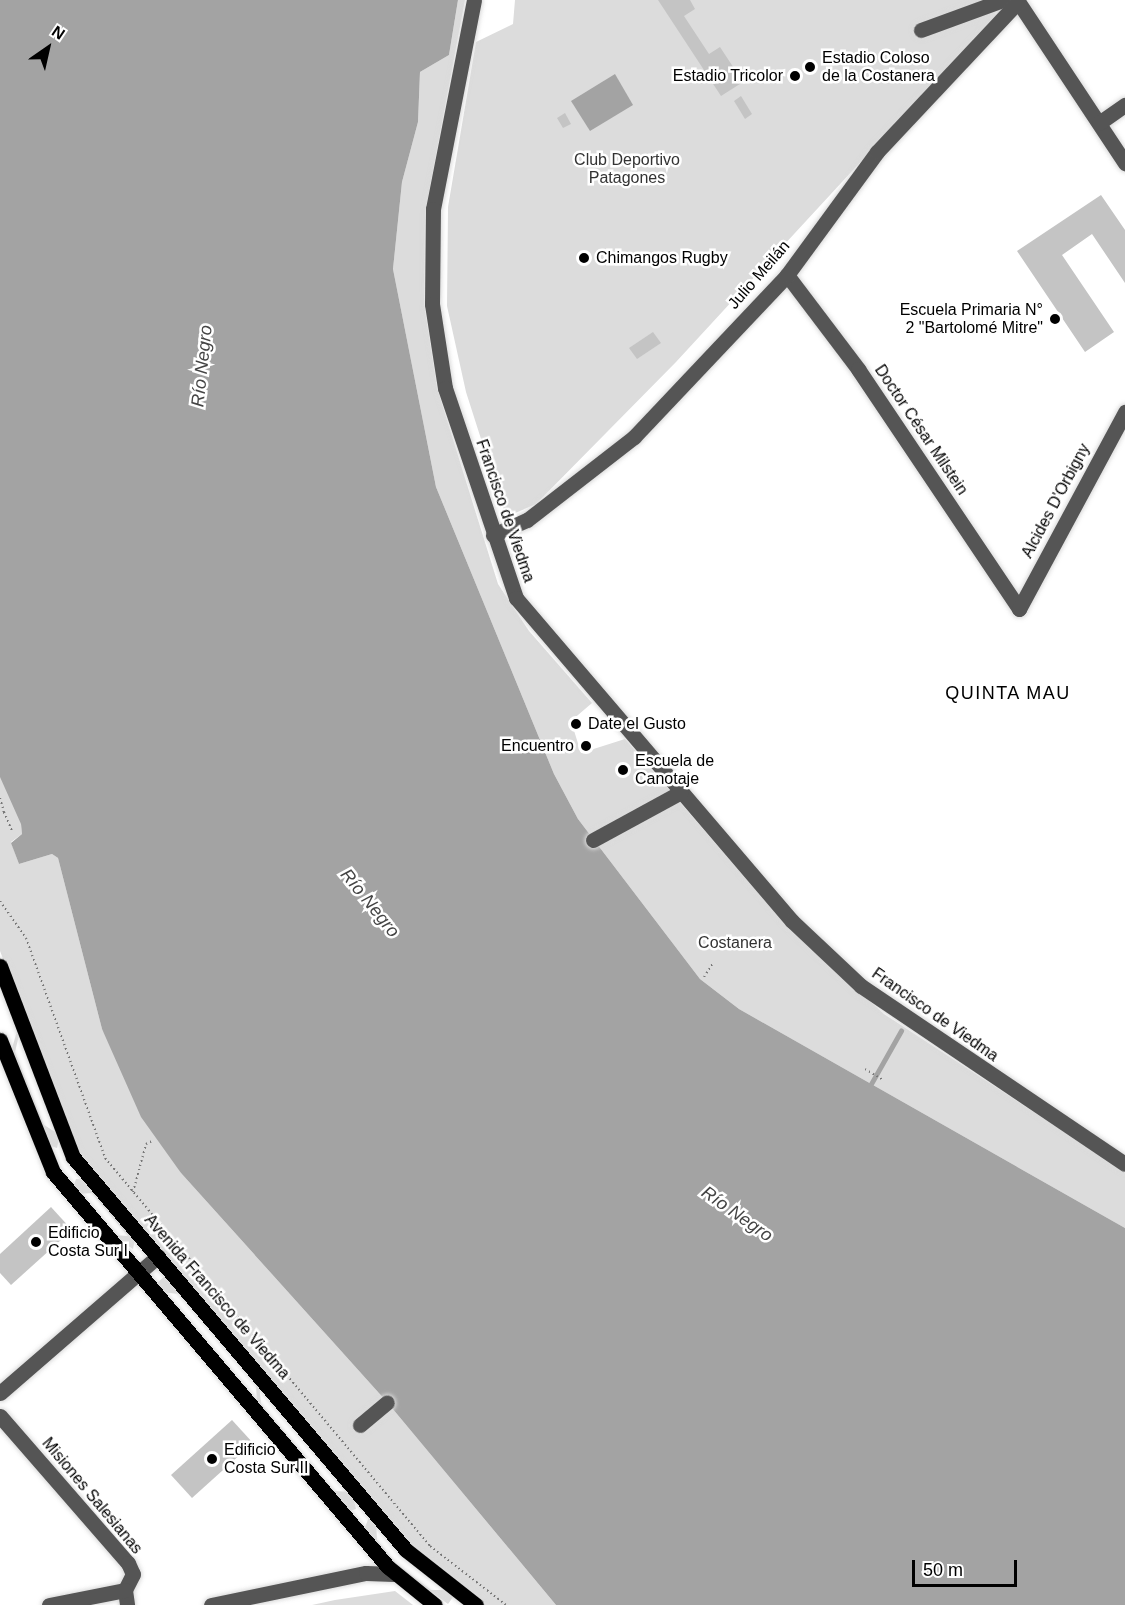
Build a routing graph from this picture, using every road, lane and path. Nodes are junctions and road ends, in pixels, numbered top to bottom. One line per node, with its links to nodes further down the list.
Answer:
1 (474, 0): 9 (street, Francisco de Viedma)
2 (1013, 1): 3 (street); 5 (street); 7 (street, Julio Meilán)
3 (921, 30)
4 (1125, 105): 5 (street)
5 (1099, 123): 6 (street)
6 (1125, 163)
7 (787, 275): 9 (street, Julio Meilán); 10 (street, Doctor César Milstein)
8 (1125, 412): 10 (street, Alcides D'Orbigny)
9 (493, 535): 11 (street, Francisco de Viedma)
10 (1019, 609)
11 (681, 792): 16 (street); 26 (street, Francisco de Viedma)
12 (0, 798): 13 (path)
13 (4, 812): 14 (path); 15 (path)
14 (0, 814)
15 (12, 831)
16 (594, 840)
17 (0, 901): 28 (path)
18 (713, 963): 20 (path)
19 (0, 966): 25 (main road, Avenida Francisco de Viedma)
20 (704, 976)
21 (0, 1040): 27 (main road)
22 (865, 1070): 23 (path)
23 (884, 1080)
24 (152, 1141): 28 (path)
25 (73, 1157): 27 (main road); 29 (main road, Avenida Francisco de Viedma)
26 (1125, 1164)
27 (53, 1172): 30 (main road)
28 (133, 1192): 43 (path)
29 (158, 1256): 30 (street); 35 (main road, Avenida Francisco de Viedma)
30 (138, 1274): 31 (street); 36 (main road)
31 (0, 1393)
32 (387, 1402): 34 (street)
33 (0, 1416): 38 (street, Misiones Salesianas)
34 (360, 1425)
35 (369, 1505): 36 (main road); 39 (main road, Avenida Francisco de Viedma)
36 (350, 1523): 37 (main road)
37 (394, 1574): 41 (street); 42 (main road)
38 (126, 1598): 40 (street)
39 (466, 1602)
40 (49, 1605)
41 (211, 1605)
42 (435, 1605)
43 (506, 1605)

